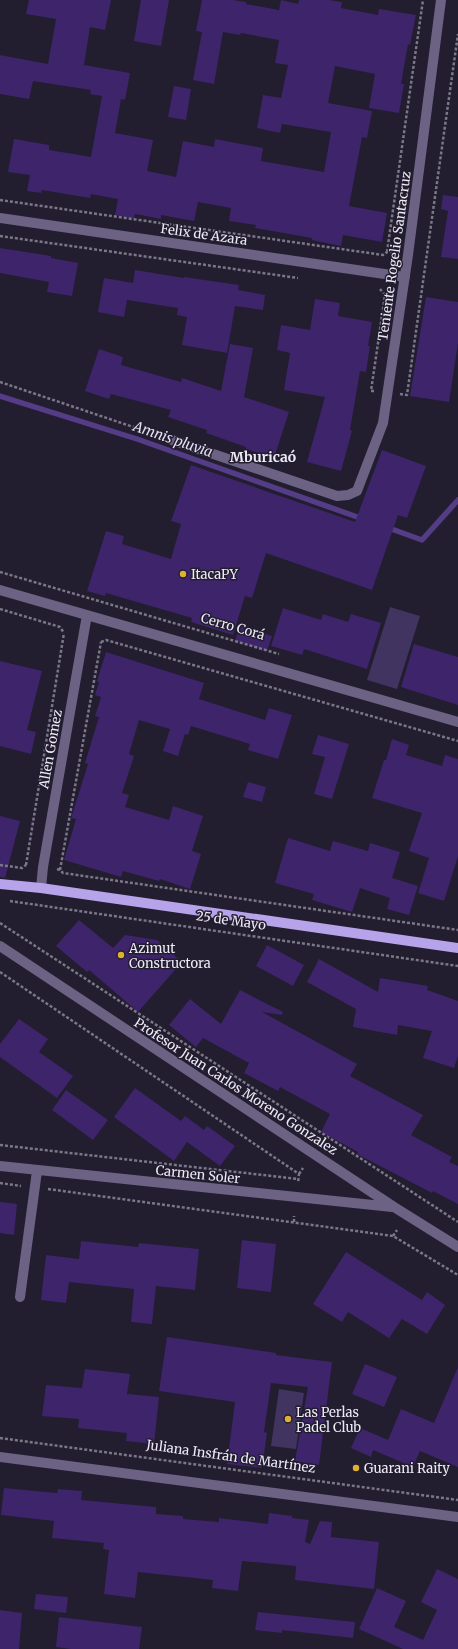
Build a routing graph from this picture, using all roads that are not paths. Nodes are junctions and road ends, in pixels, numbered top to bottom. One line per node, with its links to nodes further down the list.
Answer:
1 (441, 0): 3 (street, Teniente Rogelio Santacruz)
2 (0, 218): 3 (street, Felix de Azara)
3 (405, 277): 4 (street, Teniente Rogelio Santacruz)
4 (172, 440)
5 (0, 590): 6 (street)
6 (87, 615): 7 (street); 9 (street, Allen Gomez)
7 (458, 722)
8 (0, 884): 9 (main road, 25 de Mayo)
9 (41, 888): 11 (main road, 25 de Mayo)
10 (0, 946): 14 (street, Profesor Juan Carlos Moreno Gonzalez)
11 (458, 948)
12 (0, 1166): 13 (street, Carmen Soler)
13 (37, 1171): 14 (street, Carmen Soler); 16 (street)
14 (394, 1207): 15 (street, Profesor Juan Carlos Moreno Gonzalez)
15 (458, 1247)
16 (20, 1297)
17 (0, 1458): 18 (street)
18 (458, 1517)

